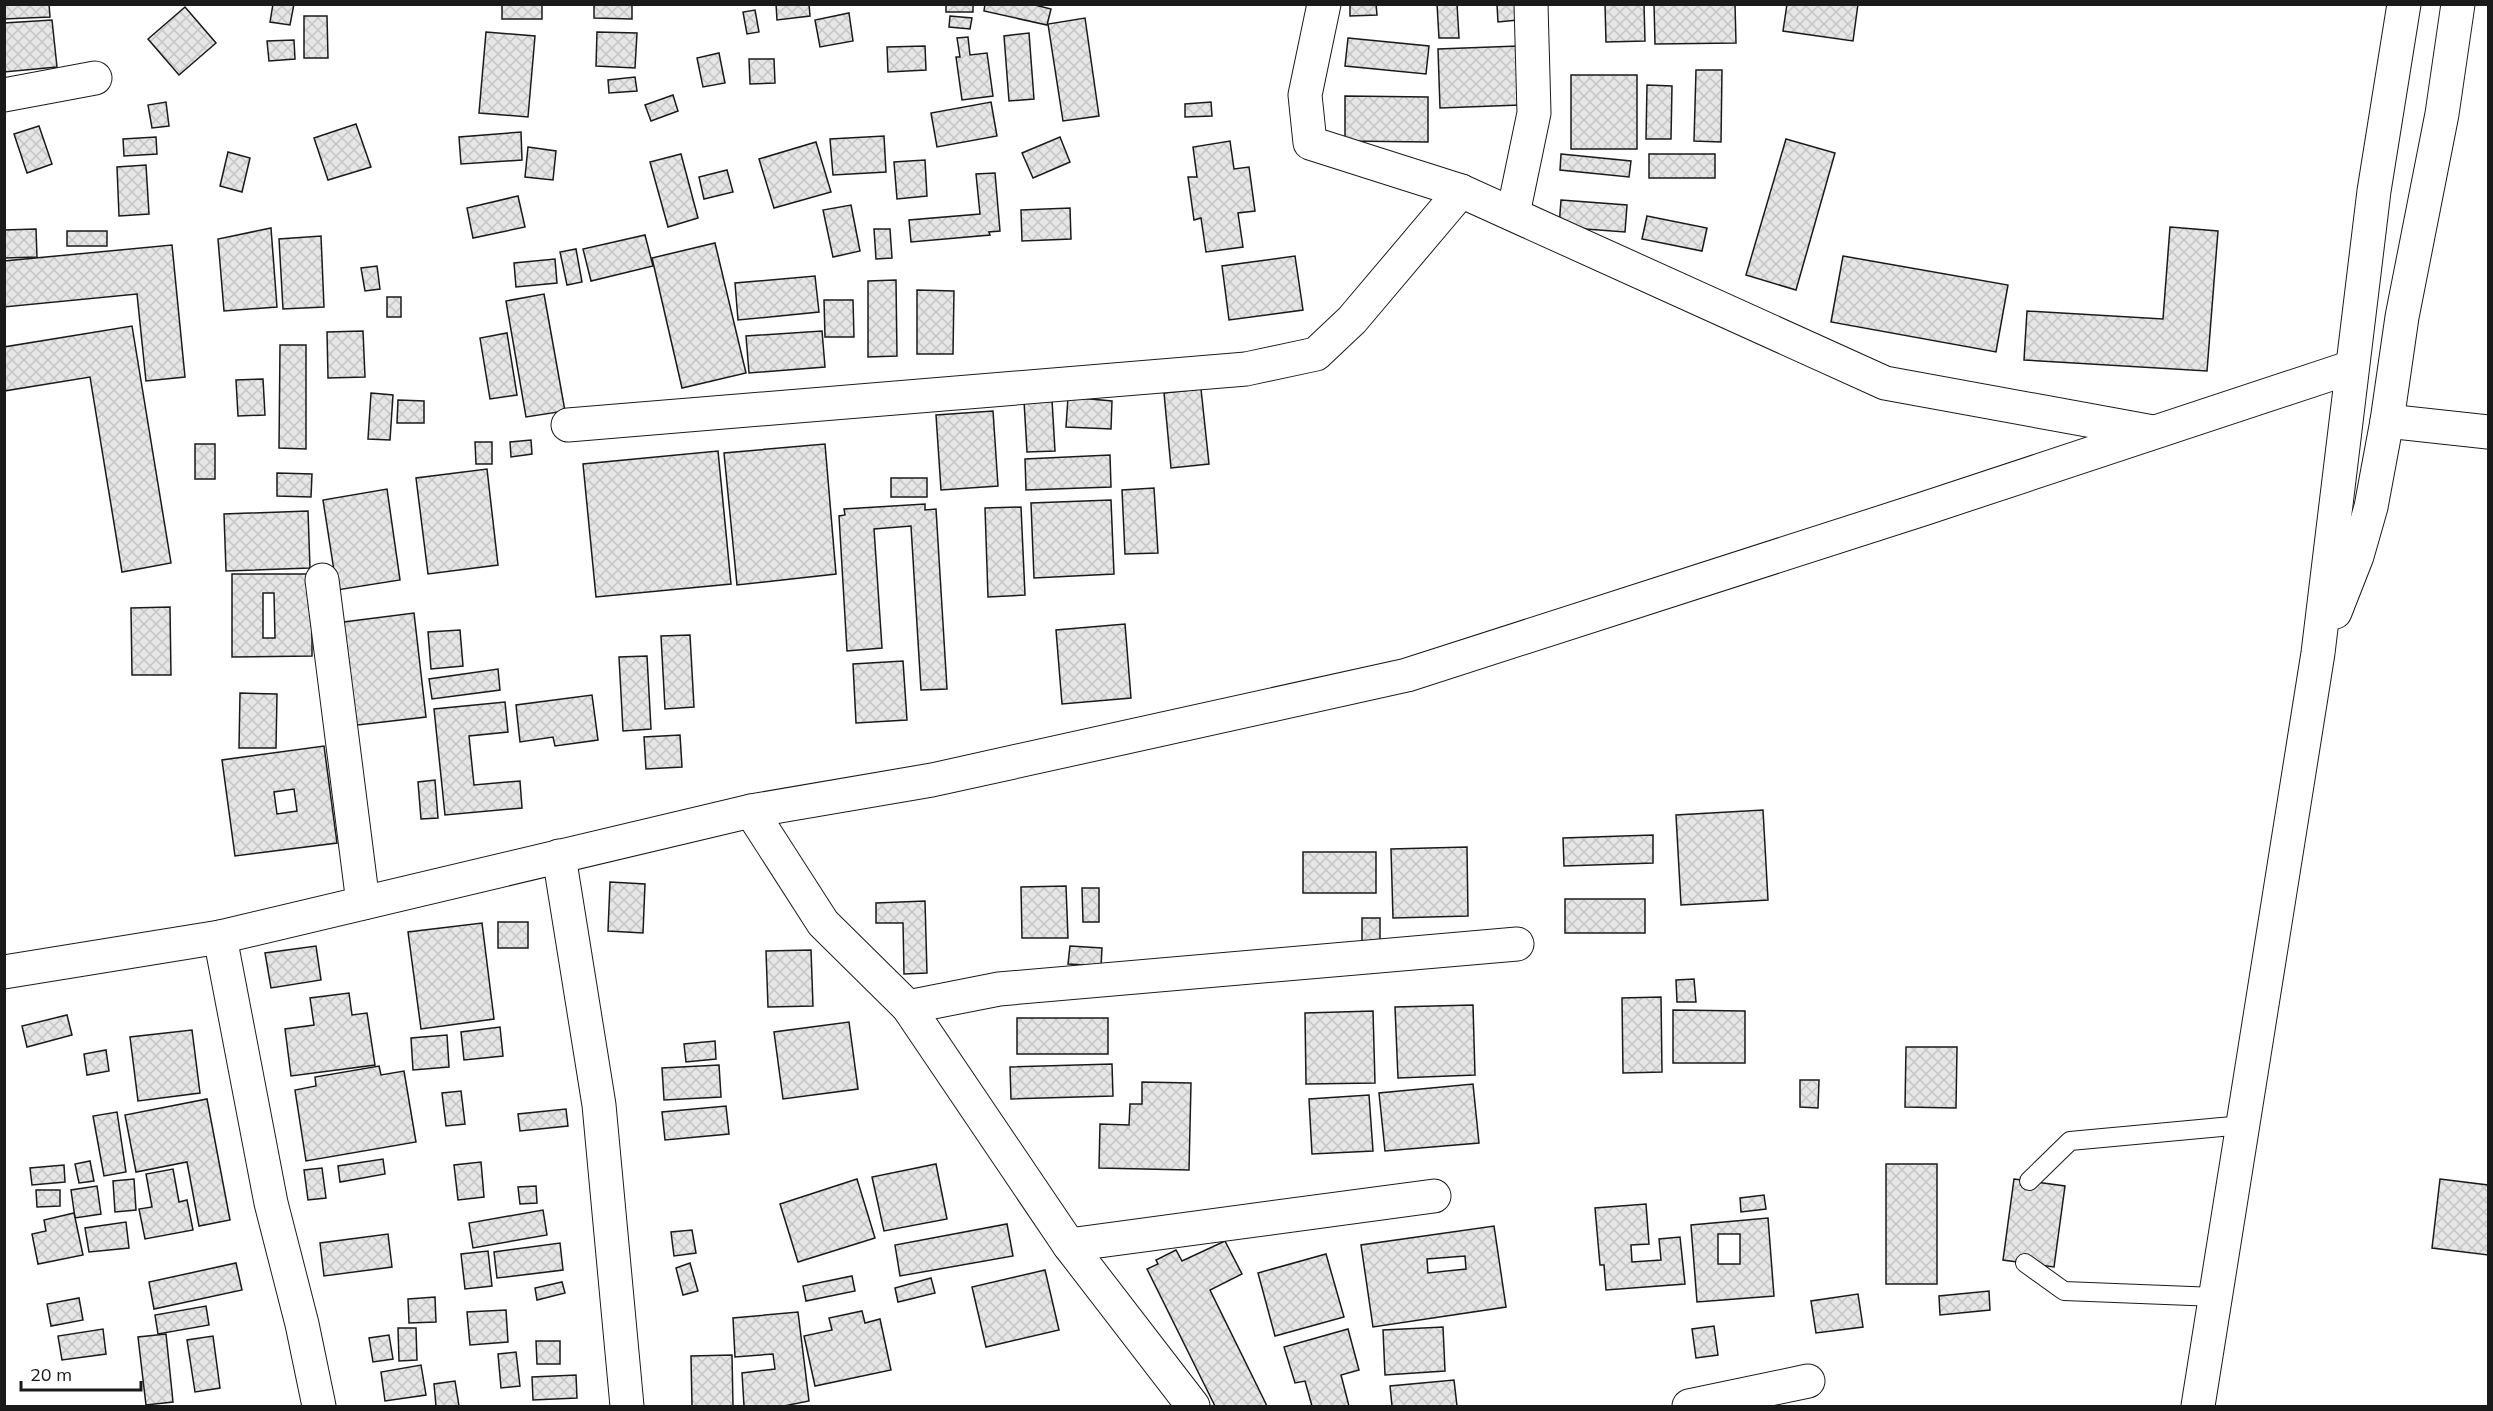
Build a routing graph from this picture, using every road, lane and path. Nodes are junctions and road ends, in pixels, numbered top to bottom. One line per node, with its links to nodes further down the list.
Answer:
1 (1324, 4): 7 (main road)
2 (1531, 4): 8 (main road)
3 (2404, 4): 9 (main road)
4 (2458, 4): 10 (main road)
5 (95, 78): 6 (main road)
6 (4, 95)
7 (1461, 191): 8 (main road); 11 (main road)
8 (1513, 214): 12 (main road)
9 (2352, 367): 12 (main road); 15 (main road)
10 (2387, 421): 13 (main road); 15 (main road)
11 (568, 425)
12 (2156, 432): 16 (main road)
13 (2488, 432)
14 (322, 580): 18 (main road)
15 (2318, 652): 23 (main road)
16 (751, 811): 17 (main road); 22 (main road)
17 (559, 856): 18 (main road); 31 (main road)
18 (363, 903): 19 (main road)
19 (220, 937): 21 (main road); 30 (main road)
20 (1517, 944): 22 (main road)
21 (4, 972)
22 (908, 1007): 26 (main road)
23 (2243, 1125): 24 (lane); 28 (main road)
24 (2029, 1181)
25 (1434, 1196): 26 (main road)
26 (1069, 1245): 32 (main road)
27 (2025, 1263): 28 (lane)
28 (2216, 1297): 34 (main road)
29 (1808, 1381): 33 (main road)
30 (319, 1407)
31 (627, 1407)
32 (1193, 1407)
33 (1689, 1407)
34 (2198, 1407)

